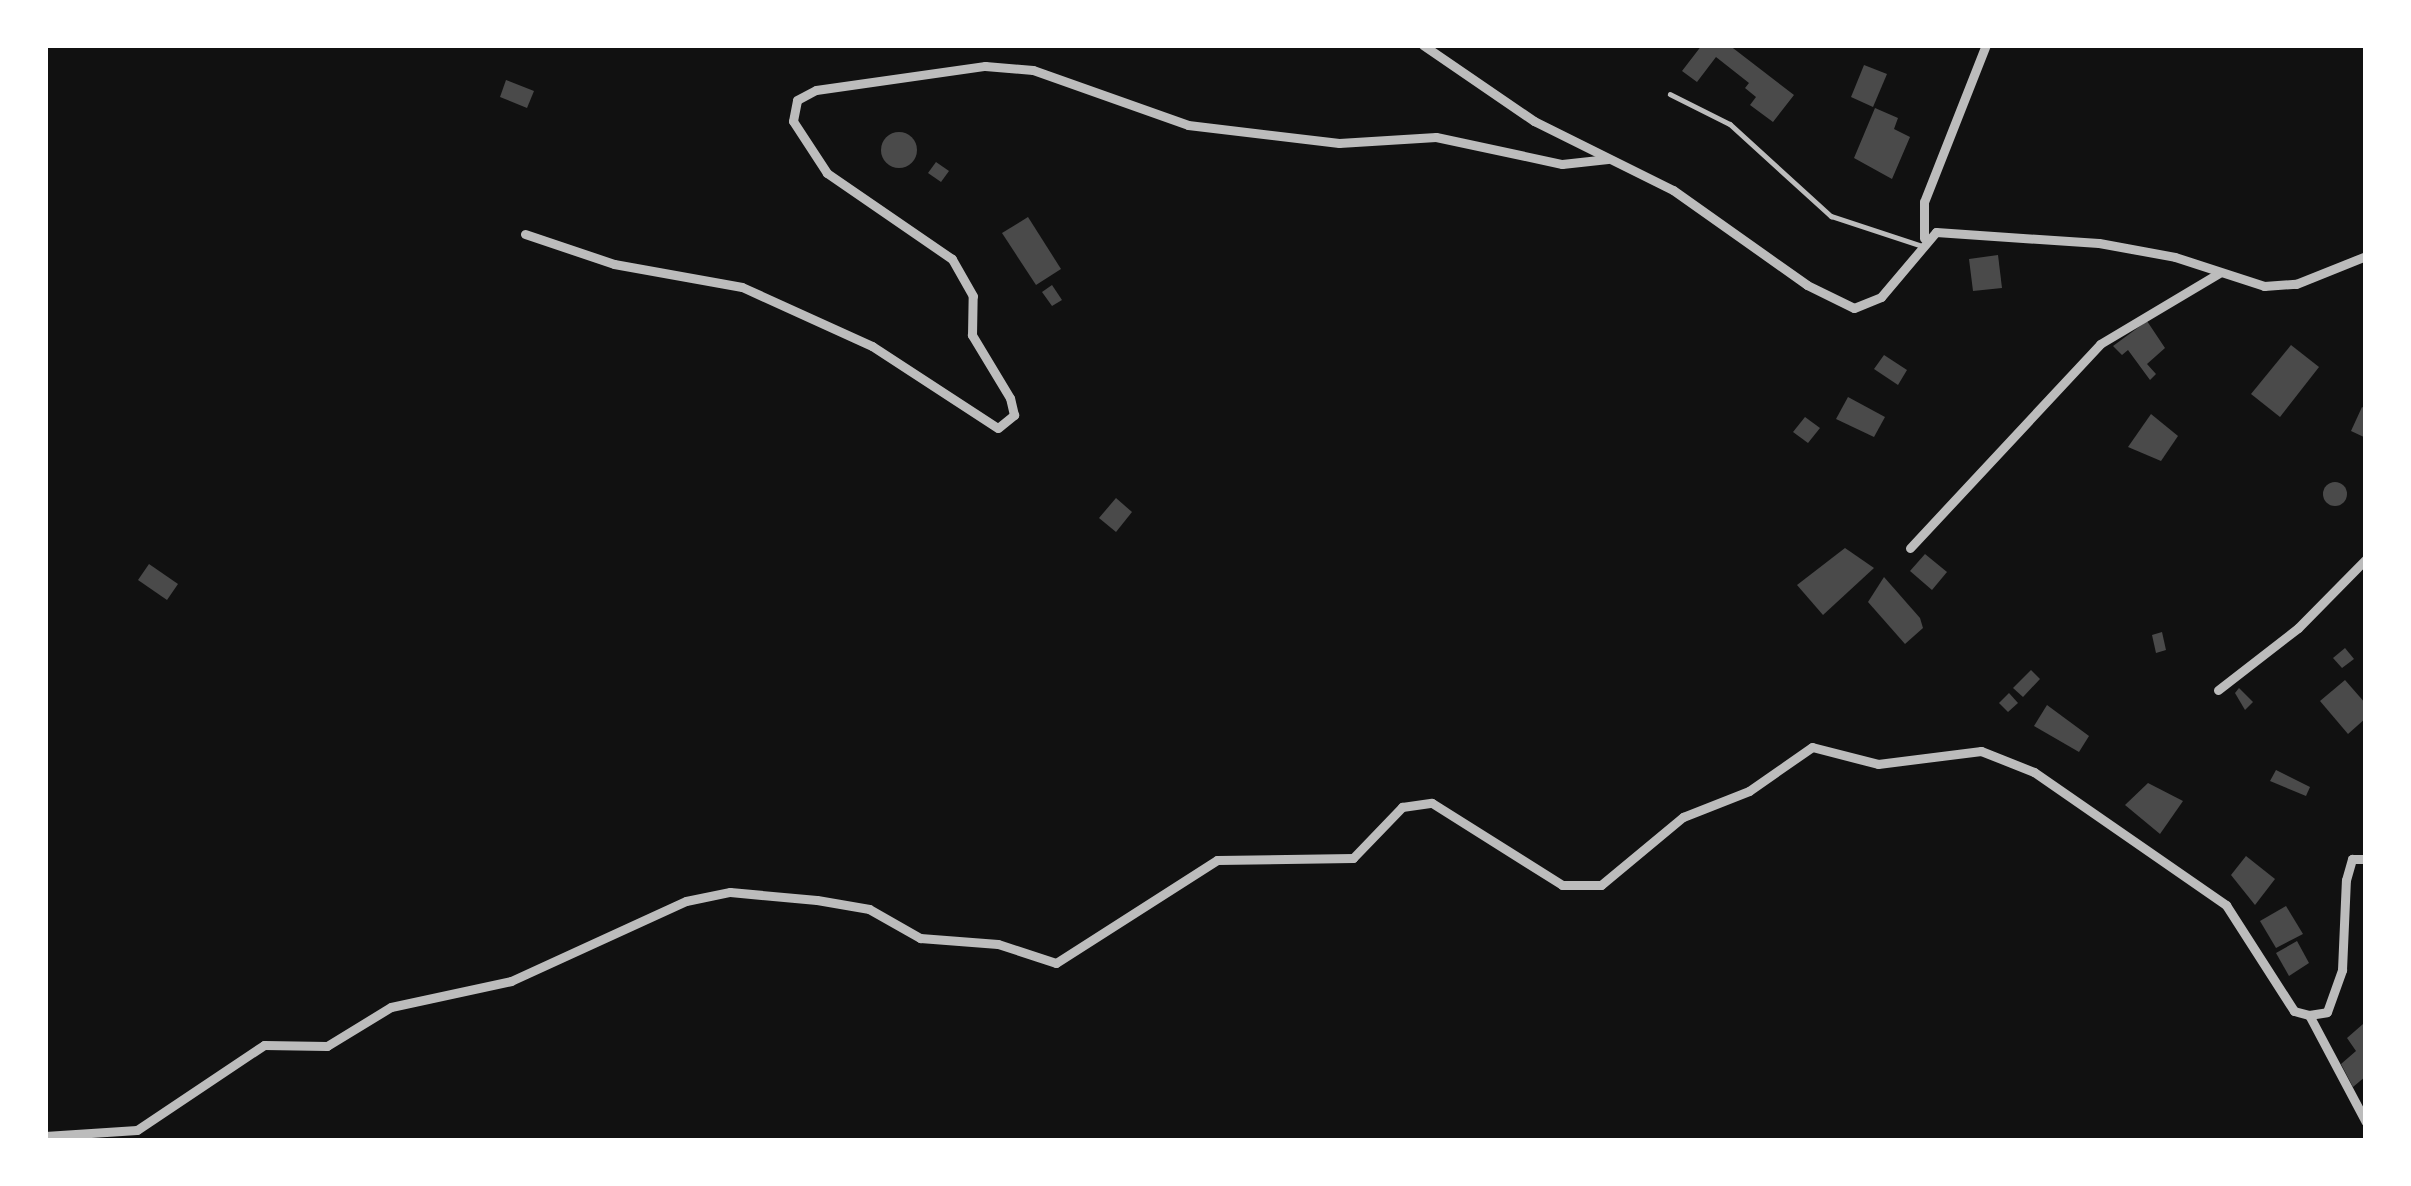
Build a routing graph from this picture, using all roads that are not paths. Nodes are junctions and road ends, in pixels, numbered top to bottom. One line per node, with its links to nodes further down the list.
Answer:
1 (1424, 45): 4 (street)
2 (1986, 45): 6 (street)
3 (1670, 94): 6 (lane)
4 (1608, 159): 5 (street); 6 (street)
5 (525, 234)
6 (1922, 241): 8 (street)
7 (2366, 256): 8 (street)
8 (2219, 273): 9 (street)
9 (1910, 548)
10 (2366, 559): 11 (street)
11 (2218, 690)
12 (2366, 859): 13 (street)
13 (2309, 1015): 14 (street); 15 (street)
14 (2366, 1122)
15 (45, 1136)

